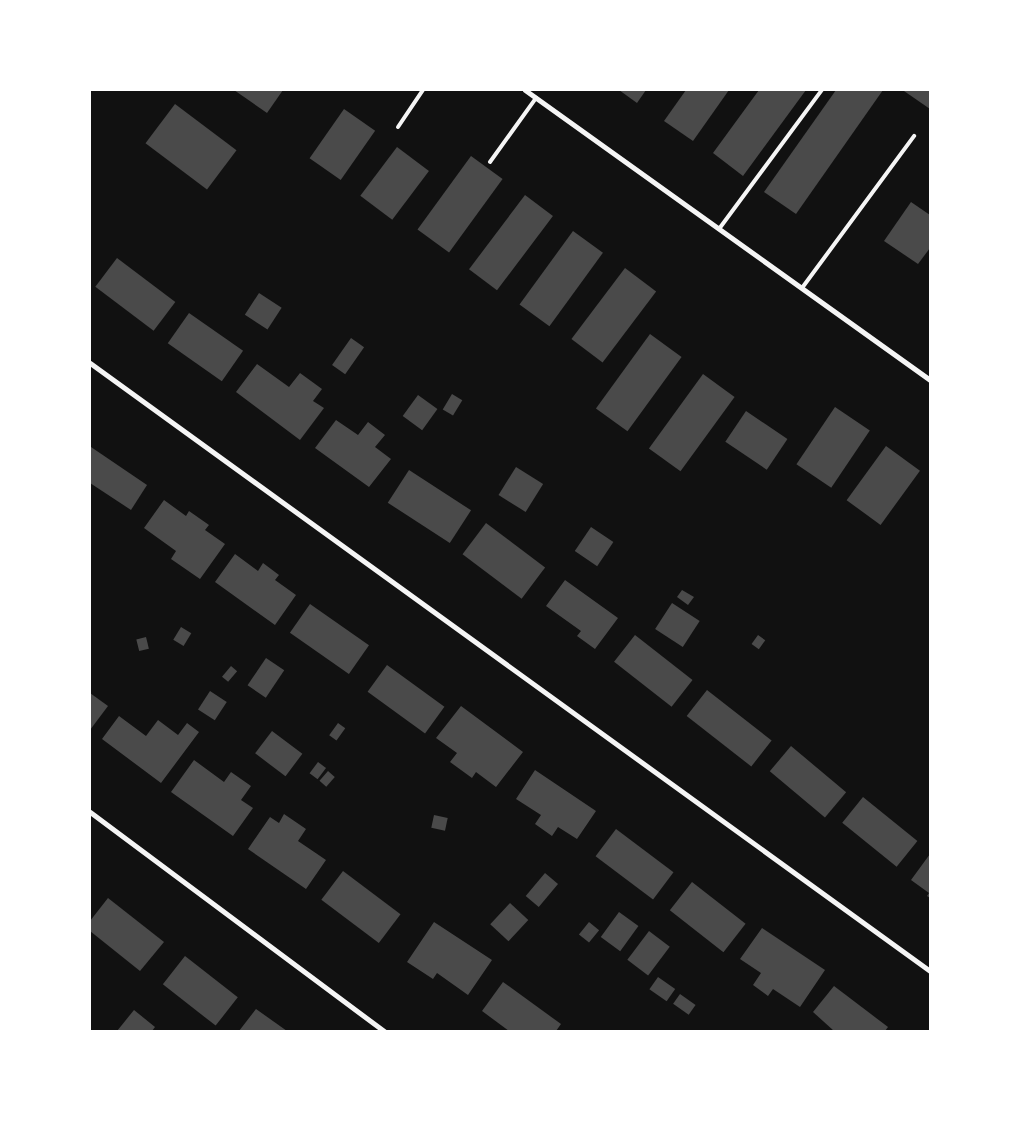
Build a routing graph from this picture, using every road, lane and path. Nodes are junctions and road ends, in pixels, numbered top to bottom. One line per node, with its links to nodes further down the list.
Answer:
1 (423, 90): 5 (lane)
2 (525, 90): 4 (street)
3 (822, 90): 8 (lane)
4 (536, 98): 7 (lane); 8 (street)
5 (398, 127)
6 (914, 136): 9 (lane)
7 (490, 162)
8 (719, 229): 9 (street)
9 (802, 288): 11 (street)
10 (90, 363): 13 (street)
11 (930, 380)
12 (90, 812): 14 (street)
13 (930, 970)
14 (384, 1031)

